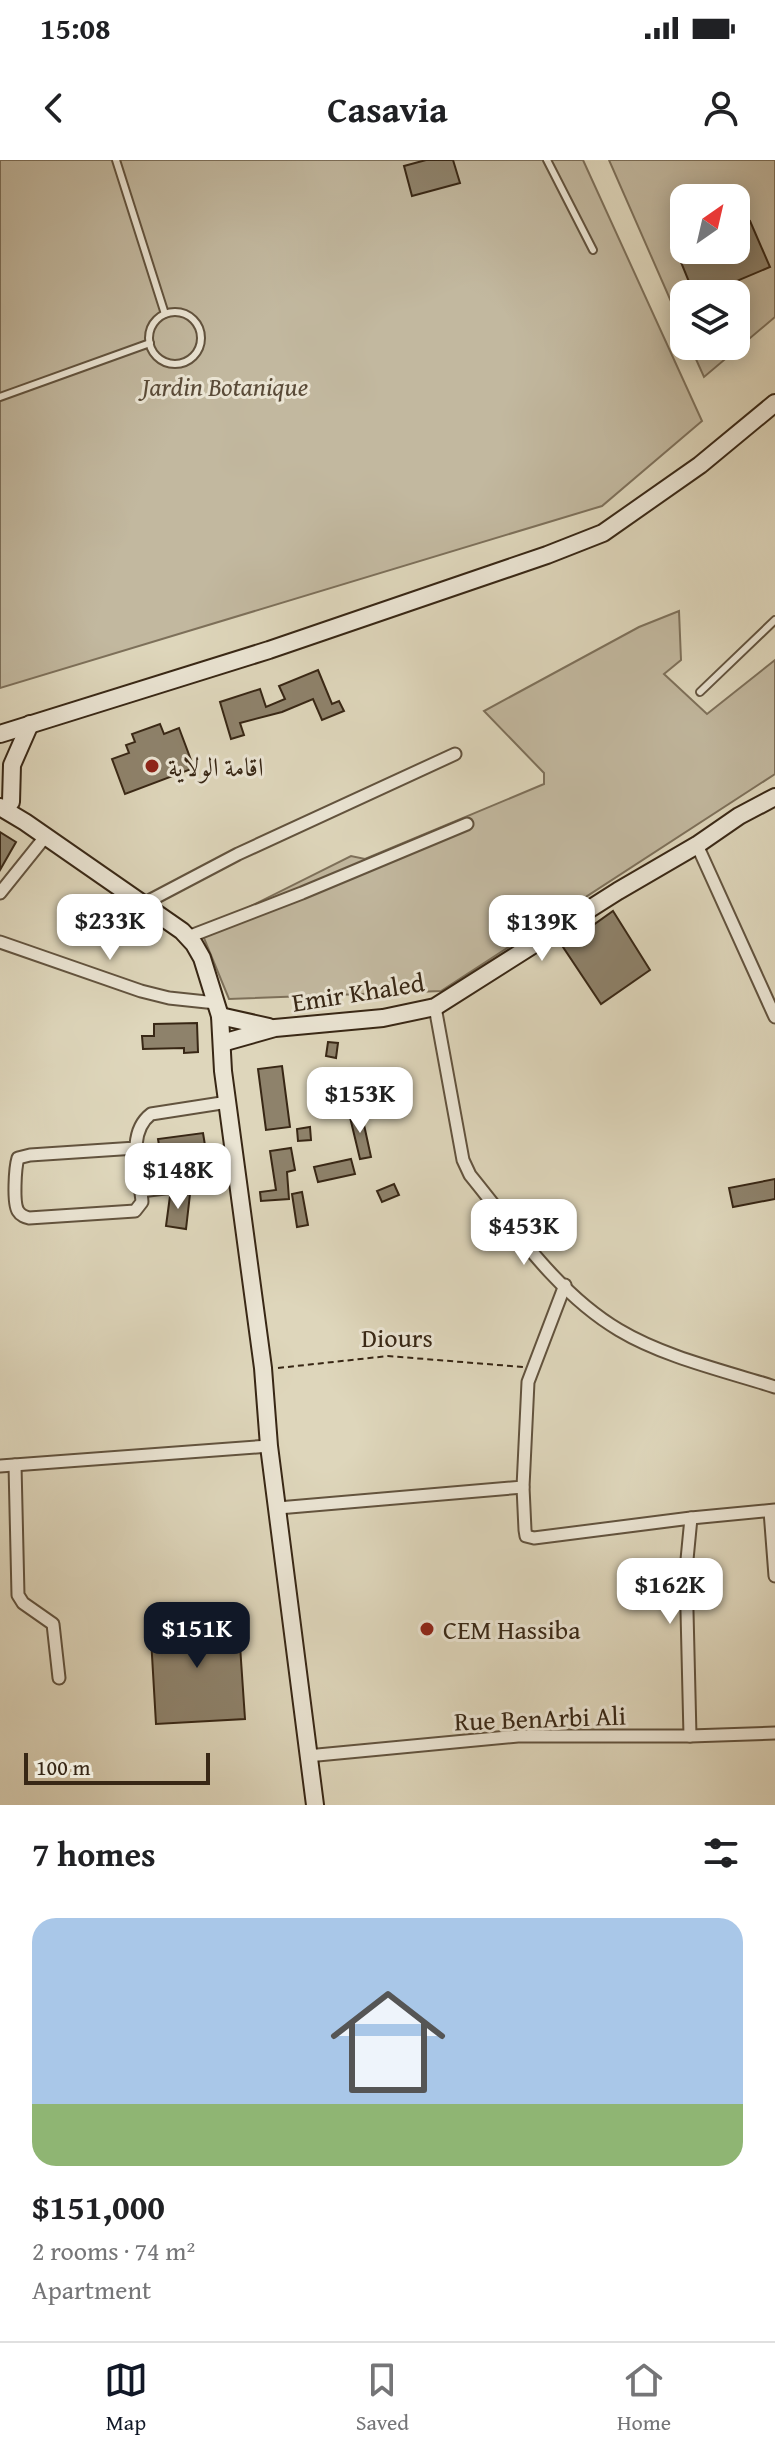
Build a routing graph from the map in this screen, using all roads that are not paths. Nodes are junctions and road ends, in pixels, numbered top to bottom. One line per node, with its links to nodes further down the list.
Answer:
1 (116, 160): 4 (lane)
2 (547, 160): 3 (lane)
3 (593, 250)
4 (165, 314): 5 (lane); 5 (lane)
5 (150, 343): 6 (lane)
6 (0, 397)
7 (775, 403): 10 (street)
8 (775, 620): 9 (lane)
9 (700, 692)
10 (30, 724): 11 (street); 15 (street)
11 (0, 734)
12 (455, 754): 20 (street)
13 (0, 767): 15 (street)
14 (775, 797): 18 (street, Emir Khaled)
15 (6, 805): 17 (street)
16 (467, 824): 21 (street)
17 (45, 837): 19 (street); 20 (street)
18 (697, 845): 23 (street, Emir Khaled); 25 (street)
19 (0, 893)
20 (143, 904): 21 (street)
21 (188, 937): 24 (street)
22 (0, 942): 24 (street)
23 (435, 1007): 26 (street, Emir Khaled); 32 (street)
24 (218, 1010): 26 (street); 27 (street)
25 (775, 1017)
26 (275, 1028): 27 (street)
27 (222, 1043): 28 (street)
28 (228, 1102): 29 (street); 34 (street)
29 (136, 1148): 31 (street); 31 (street)
30 (213, 1182): 31 (street)
31 (141, 1191)
32 (565, 1285): 33 (street); 37 (street)
33 (775, 1387)
34 (269, 1446): 35 (street); 38 (street)
35 (15, 1465): 36 (street); 42 (street)
36 (0, 1466)
37 (523, 1487): 38 (street); 40 (street)
38 (278, 1508): 45 (street)
39 (773, 1511): 40 (street); 41 (street)
40 (691, 1518): 44 (street)
41 (775, 1576)
42 (59, 1678)
43 (775, 1733): 44 (street, Rue BenArbi Ali)
44 (690, 1736): 45 (street, Rue BenArbi Ali)
45 (307, 1756): 46 (street)
46 (315, 1805)

